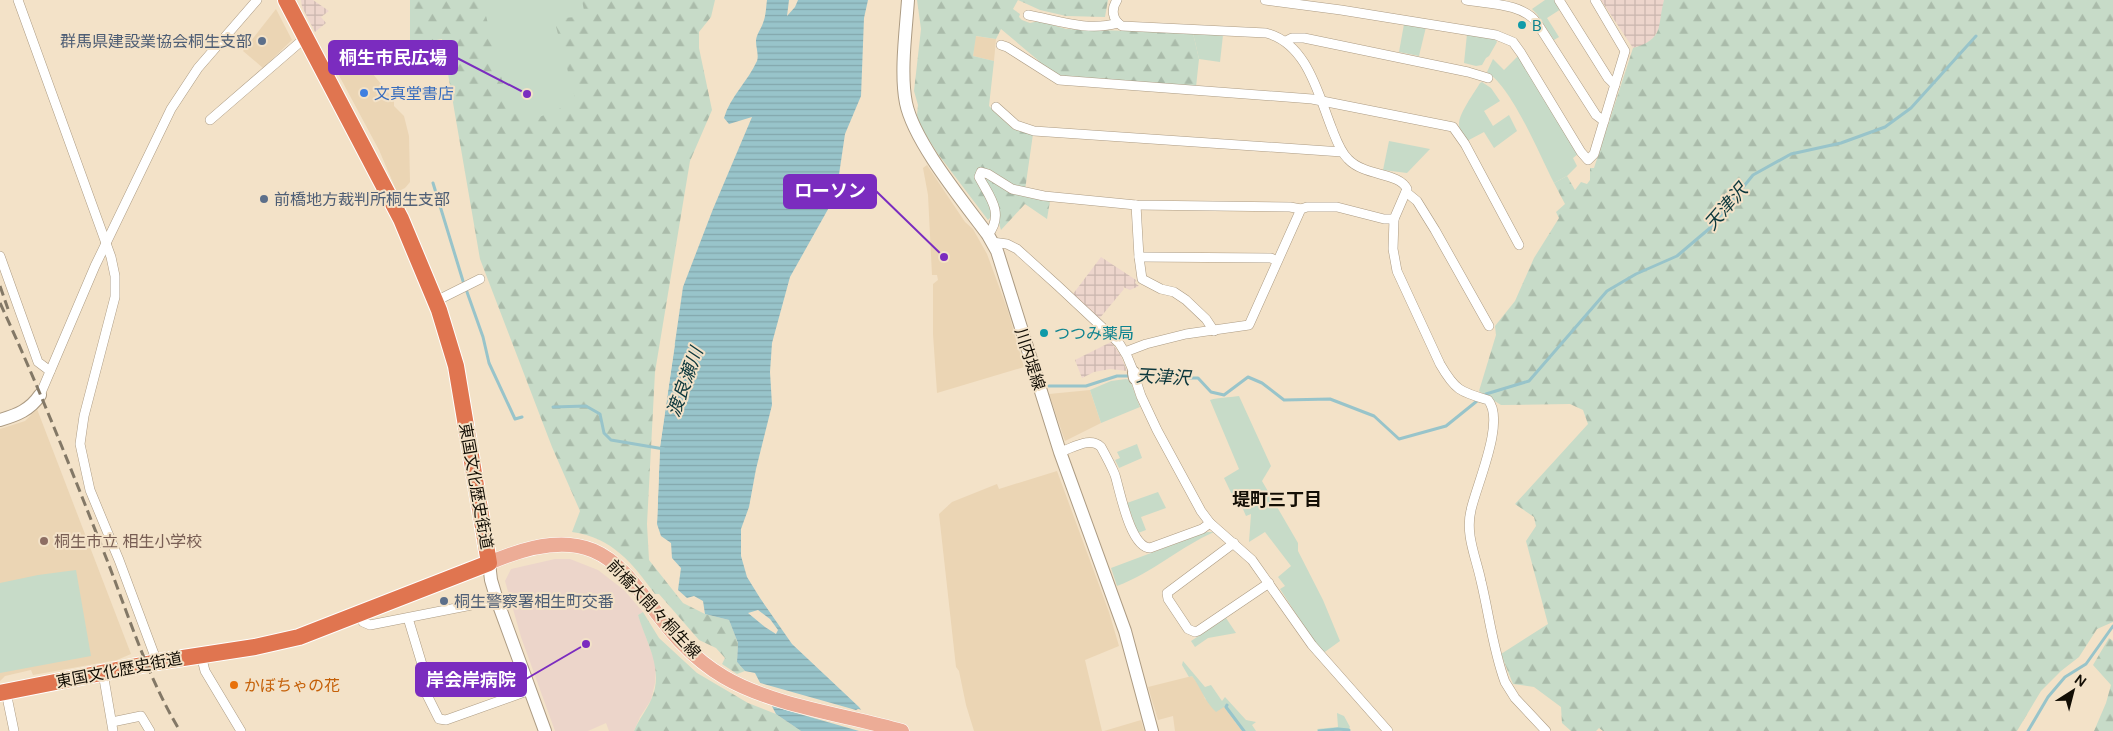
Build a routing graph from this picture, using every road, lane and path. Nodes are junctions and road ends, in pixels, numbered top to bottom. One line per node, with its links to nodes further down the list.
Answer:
1 (18, 0): 27 (street)
2 (256, 0): 27 (street)
3 (286, 0): 12 (highway, 東国文化歴史街道)
4 (908, 0): 26 (main road, 川内堤線)
5 (1117, 0): 11 (street)
6 (1265, 0): 20 (street)
7 (1466, 0): 20 (street)
8 (1559, 0): 16 (street)
9 (1595, 0): 16 (street)
10 (1028, 14): 11 (street)
11 (1118, 23): 13 (street)
12 (306, 38): 19 (street); 33 (highway, 東国文化歴史街道)
13 (1286, 41): 15 (street); 17 (street)
14 (1001, 45): 17 (street)
15 (1488, 78)
16 (1615, 85): 20 (street)
17 (1321, 101): 21 (street); 28 (street)
18 (996, 107): 21 (street)
19 (210, 120)
20 (1604, 121)
21 (1342, 152): 22 (street)
22 (1406, 192): 25 (street); 34 (street)
23 (1136, 205): 24 (street); 26 (street); 30 (street)
24 (1301, 209): 25 (street); 31 (street)
25 (1394, 219): 61 (street)
26 (990, 238): 36 (street); 40 (main road, 川内堤線)
27 (106, 245): 37 (street); 49 (street)
28 (1519, 245)
29 (0, 256): 37 (street)
30 (1139, 256): 31 (street); 35 (street)
31 (1277, 261): 35 (street)
32 (480, 279): 33 (street)
33 (436, 301): 43 (highway, 東国文化歴史街道)
34 (1489, 326)
35 (1214, 331): 36 (street)
36 (1125, 352): 41 (street)
37 (50, 371): 38 (street)
38 (40, 395): 39 (main road)
39 (0, 420)
40 (1060, 452): 41 (street); 59 (main road, 川内堤線)
41 (1210, 523): 42 (street)
42 (1234, 543): 44 (street); 44 (street)
43 (489, 563): 45 (main road); 46 (highway, 東国文化歴史街道); 58 (main road, 前橋大間々桐生線)
44 (1270, 583): 60 (street)
45 (497, 600): 47 (street); 51 (main road)
46 (359, 612): 47 (street); 48 (highway, 東国文化歴史街道)
47 (408, 618): 51 (street)
48 (201, 655): 49 (highway, 東国文化歴史街道); 56 (street)
49 (158, 662): 50 (highway, 東国文化歴史街道)
50 (103, 674): 52 (highway, 東国文化歴史街道); 53 (street)
51 (530, 690): 57 (main road)
52 (3, 693): 54 (street)
53 (113, 727): 55 (street)
54 (14, 731)
55 (150, 731)
56 (242, 731)
57 (545, 731)
58 (902, 731)
59 (1152, 731)
60 (1388, 731)
61 (1546, 731)

